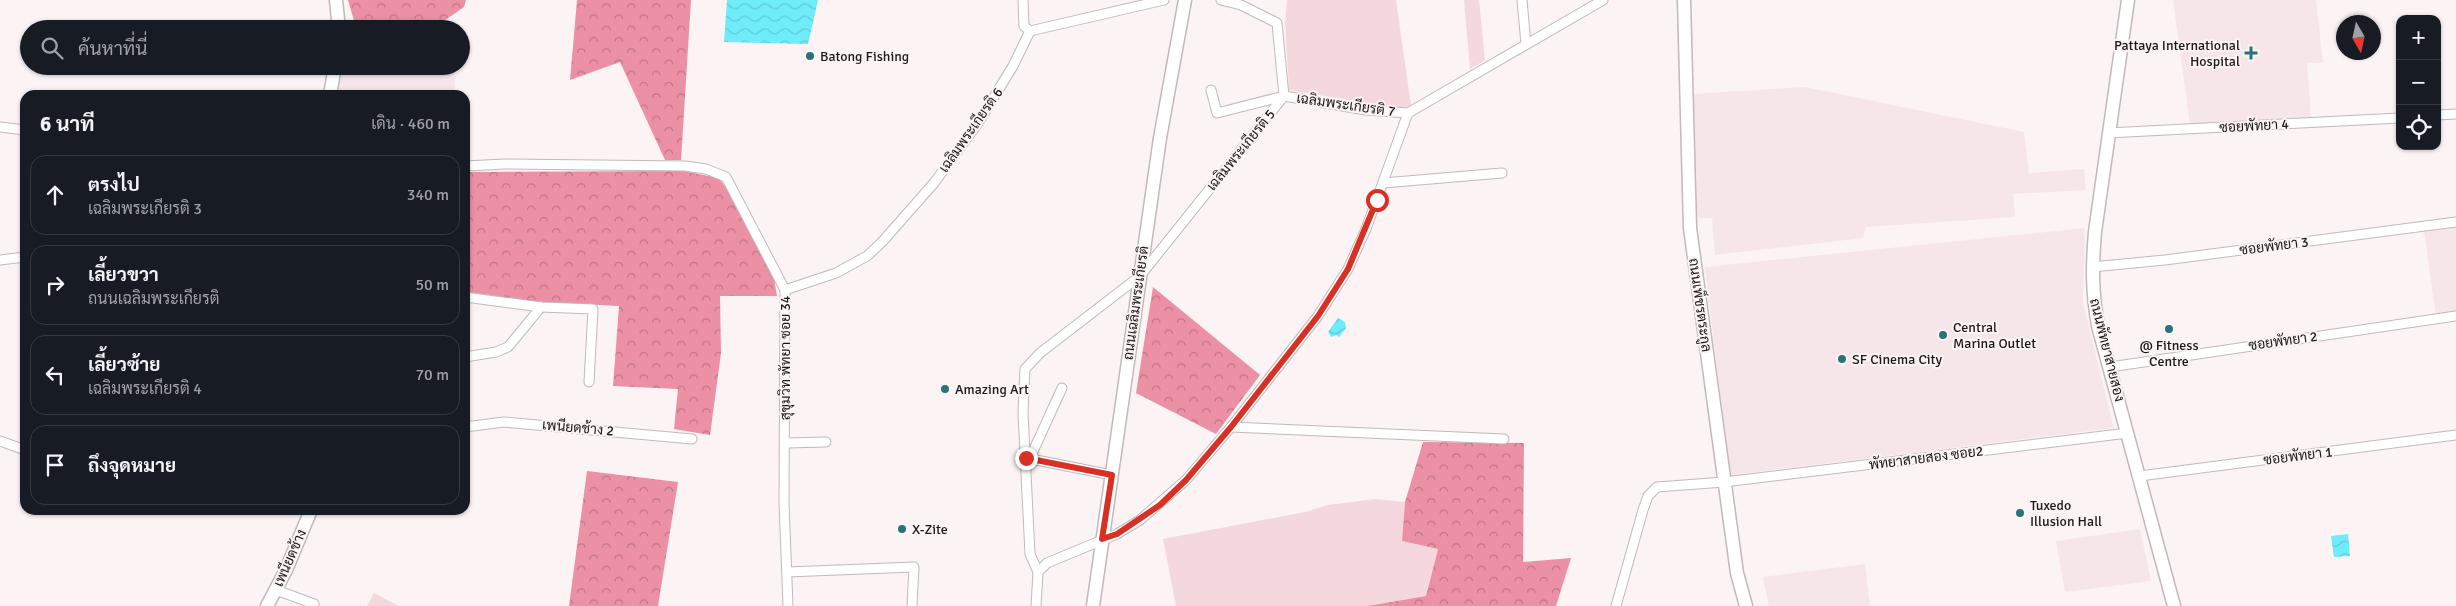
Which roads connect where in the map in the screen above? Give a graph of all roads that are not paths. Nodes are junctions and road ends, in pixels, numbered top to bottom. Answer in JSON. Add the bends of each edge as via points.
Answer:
{"nodes":[{"id":1,"x":336,"y":0,"type":"edge"},
{"id":2,"x":1023,"y":0,"type":"edge"},
{"id":3,"x":1164,"y":0,"type":"edge"},
{"id":4,"x":1185,"y":0,"type":"edge"},
{"id":5,"x":1221,"y":0,"type":"edge"},
{"id":6,"x":1522,"y":0,"type":"edge"},
{"id":7,"x":1603,"y":0,"type":"edge"},
{"id":8,"x":1684,"y":0,"type":"edge"},
{"id":9,"x":2128,"y":0,"type":"edge"},
{"id":10,"x":338,"y":20,"type":"edge"},
{"id":11,"x":1030,"y":32,"type":"junction"},
{"id":12,"x":1526,"y":44,"type":"junction"},
{"id":13,"x":333,"y":75,"type":"edge"},
{"id":14,"x":331,"y":90,"type":"edge"},
{"id":15,"x":1211,"y":90,"type":"dead end"},
{"id":16,"x":1284,"y":96,"type":"junction"},
{"id":17,"x":1408,"y":113,"type":"junction"},
{"id":18,"x":2456,"y":114,"type":"edge"},
{"id":19,"x":2441,"y":115,"type":"edge"},
{"id":20,"x":2396,"y":118,"type":"edge"},
{"id":21,"x":0,"y":127,"type":"edge"},
{"id":22,"x":20,"y":129,"type":"edge"},
{"id":23,"x":2108,"y":134,"type":"junction"},
{"id":24,"x":470,"y":166,"type":"edge"},
{"id":25,"x":1502,"y":173,"type":"dead end"},
{"id":26,"x":1383,"y":183,"type":"junction"},
{"id":27,"x":2456,"y":222,"type":"edge"},
{"id":28,"x":20,"y":258,"type":"edge"},
{"id":29,"x":0,"y":260,"type":"edge"},
{"id":30,"x":2092,"y":267,"type":"junction"},
{"id":31,"x":1140,"y":276,"type":"junction"},
{"id":32,"x":784,"y":290,"type":"junction"},
{"id":33,"x":470,"y":298,"type":"edge"},
{"id":34,"x":541,"y":307,"type":"junction"},
{"id":35,"x":2456,"y":316,"type":"edge"},
{"id":36,"x":470,"y":356,"type":"edge"},
{"id":37,"x":2110,"y":367,"type":"junction"},
{"id":38,"x":589,"y":382,"type":"dead end"},
{"id":39,"x":1062,"y":388,"type":"dead end"},
{"id":40,"x":470,"y":426,"type":"edge"},
{"id":41,"x":1231,"y":427,"type":"junction"},
{"id":42,"x":2128,"y":433,"type":"junction"},
{"id":43,"x":2456,"y":435,"type":"edge"},
{"id":44,"x":692,"y":439,"type":"dead end"},
{"id":45,"x":1504,"y":439,"type":"dead end"},
{"id":46,"x":0,"y":441,"type":"edge"},
{"id":47,"x":826,"y":442,"type":"dead end"},
{"id":48,"x":786,"y":444,"type":"junction"},
{"id":49,"x":20,"y":448,"type":"edge"},
{"id":50,"x":1028,"y":458,"type":"junction"},
{"id":51,"x":1112,"y":475,"type":"junction"},
{"id":52,"x":2140,"y":476,"type":"junction"},
{"id":53,"x":1724,"y":482,"type":"junction"},
{"id":54,"x":309,"y":515,"type":"edge"},
{"id":55,"x":1102,"y":539,"type":"junction"},
{"id":56,"x":787,"y":572,"type":"junction"},
{"id":57,"x":1038,"y":572,"type":"junction"},
{"id":58,"x":276,"y":590,"type":"junction"},
{"id":59,"x":314,"y":604,"type":"dead end"},
{"id":60,"x":267,"y":606,"type":"edge"},
{"id":61,"x":788,"y":606,"type":"edge"},
{"id":62,"x":912,"y":606,"type":"edge"},
{"id":63,"x":1036,"y":606,"type":"edge"},
{"id":64,"x":1092,"y":606,"type":"edge"},
{"id":65,"x":1616,"y":606,"type":"edge"},
{"id":66,"x":1746,"y":606,"type":"edge"},
{"id":67,"x":2174,"y":606,"type":"edge"}],
"edges":[{"from":1,"to":10,"type":"main road"},
{"from":2,"to":11,"type":"street","via":[[1024,26]]},
{"from":3,"to":11,"type":"street"},
{"from":4,"to":31,"type":"main road","name":"ถนนเฉลิมพระเกียรติ"},
{"from":5,"to":16,"type":"street","name":"เฉลิมพระเกียรติ 7","via":[[1241,5],[1277,23]]},
{"from":6,"to":12,"type":"street"},
{"from":7,"to":12,"type":"street","name":"เฉลิมพระเกียรติ 7"},
{"from":8,"to":53,"type":"main road","name":"ถนนเพ็ชรตระกูล","via":[[1690,228]]},
{"from":9,"to":23,"type":"main road","name":"ถนนพัทยาสายสอง"},
{"from":11,"to":32,"type":"street","name":"เฉลิมพระเกียรติ 6","via":[[978,123],[934,183],[882,242],[867,256],[836,273]]},
{"from":12,"to":17,"type":"street","name":"เฉลิมพระเกียรติ 7"},
{"from":13,"to":14,"type":"main road"},
{"from":15,"to":16,"type":"street","name":"เฉลิมพระเกียรติ 5","via":[[1218,113]]},
{"from":16,"to":17,"type":"street","name":"เฉลิมพระเกียรติ 7","via":[[1366,110]]},
{"from":16,"to":31,"type":"street","name":"เฉลิมพระเกียรติ 5"},
{"from":17,"to":26,"type":"street"},
{"from":18,"to":19,"type":"street"},
{"from":20,"to":23,"type":"street","name":"ซอยพัทยา 4"},
{"from":21,"to":22,"type":"street"},
{"from":23,"to":30,"type":"main road","name":"ถนนพัทยาสายสอง"},
{"from":24,"to":32,"type":"street","name":"สุขุมวิท พัทยา ซอย 34","via":[[685,166],[717,172],[726,177],[738,195]]},
{"from":25,"to":26,"type":"street"},
{"from":26,"to":41,"type":"street","via":[[1348,269],[1318,316]]},
{"from":27,"to":30,"type":"street","name":"ซอยพัทยา 3"},
{"from":28,"to":29,"type":"street"},
{"from":30,"to":37,"type":"main road","name":"ถนนพัทยาสายสอง","via":[[2092,295]]},
{"from":31,"to":50,"type":"street","name":"เฉลิมพระเกียรติ 5","via":[[1040,353],[1025,369],[1023,413]]},
{"from":31,"to":51,"type":"main road","name":"ถนนเฉลิมพระเกียรติ"},
{"from":32,"to":48,"type":"street","name":"สุขุมวิท พัทยา ซอย 34"},
{"from":33,"to":34,"type":"street"},
{"from":34,"to":36,"type":"street","via":[[508,347]]},
{"from":34,"to":38,"type":"street","via":[[593,309]]},
{"from":35,"to":37,"type":"street","name":"ซอยพัทยา 2"},
{"from":37,"to":42,"type":"main road","name":"ถนนพัทยาสายสอง"},
{"from":39,"to":50,"type":"street"},
{"from":40,"to":44,"type":"street","name":"เพนียดช้าง 2","via":[[504,422]]},
{"from":41,"to":45,"type":"street"},
{"from":41,"to":55,"type":"street","via":[[1160,505],[1117,534]]},
{"from":42,"to":52,"type":"main road","name":"ถนนพัทยาสายสอง"},
{"from":42,"to":53,"type":"street","name":"พัทยาสายสอง ซอย2"},
{"from":43,"to":52,"type":"street","name":"ซอยพัทยา 1"},
{"from":46,"to":49,"type":"street"},
{"from":47,"to":48,"type":"street"},
{"from":48,"to":56,"type":"street","name":"สุขุมวิท พัทยา ซอย 34"},
{"from":50,"to":51,"type":"street"},
{"from":50,"to":57,"type":"street","via":[[1030,554]]},
{"from":51,"to":55,"type":"main road","name":"ถนนเฉลิมพระเกียรติ"},
{"from":52,"to":67,"type":"main road","name":"ถนนพัทยาสายสอง"},
{"from":53,"to":65,"type":"street","name":"พัทยาสายสอง ซอย2","via":[[1657,486],[1648,496]]},
{"from":53,"to":66,"type":"main road","name":"ถนนเพ็ชรตระกูล","via":[[1737,573]]},
{"from":54,"to":58,"type":"main road","name":"เพนียดช้าง"},
{"from":55,"to":57,"type":"street","via":[[1047,563]]},
{"from":55,"to":64,"type":"main road","name":"ถนนเฉลิมพระเกียรติ"},
{"from":56,"to":61,"type":"street","name":"สุขุมวิท พัทยา ซอย 34"},
{"from":56,"to":62,"type":"street","via":[[914,567]]},
{"from":57,"to":63,"type":"street"},
{"from":58,"to":59,"type":"street"},
{"from":58,"to":60,"type":"main road","name":"เพนียดช้าง"}]}
